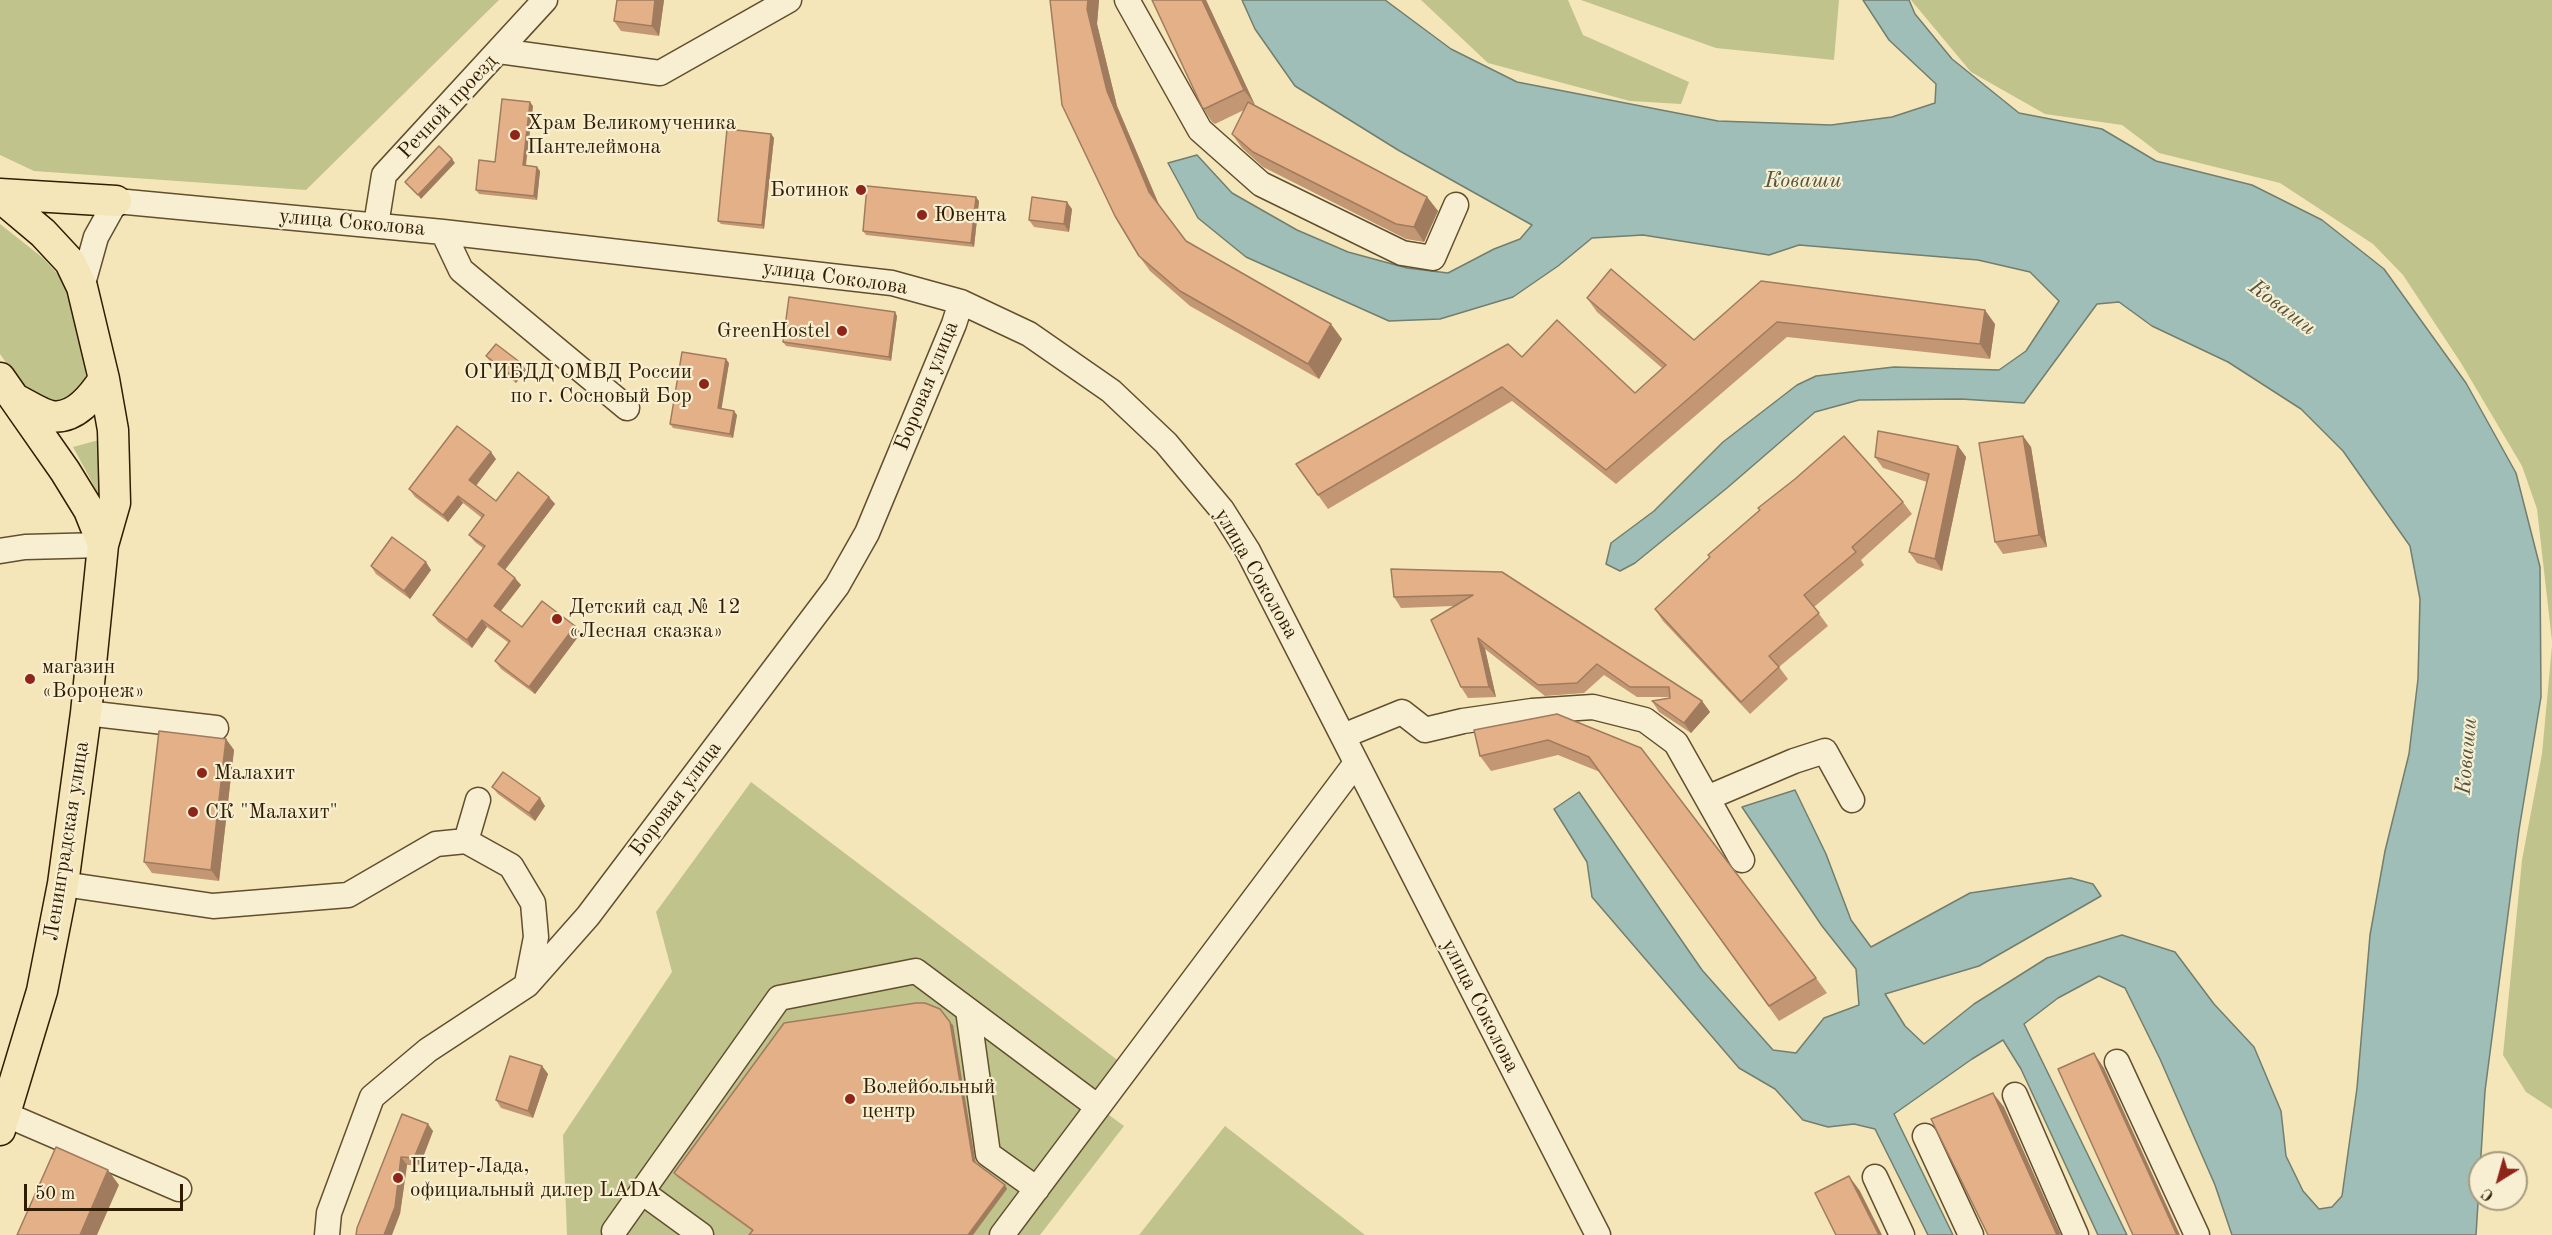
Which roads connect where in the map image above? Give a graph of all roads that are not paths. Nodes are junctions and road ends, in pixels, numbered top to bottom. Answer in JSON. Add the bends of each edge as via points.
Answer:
{"nodes":[{"id":1,"x":545,"y":0,"type":"edge"},
{"id":2,"x":789,"y":0,"type":"edge"},
{"id":3,"x":1128,"y":0,"type":"edge"},
{"id":4,"x":499,"y":51,"type":"junction"},
{"id":5,"x":0,"y":195,"type":"edge"},
{"id":6,"x":116,"y":201,"type":"junction"},
{"id":7,"x":1456,"y":205,"type":"dead end"},
{"id":8,"x":376,"y":225,"type":"junction"},
{"id":9,"x":443,"y":232,"type":"junction"},
{"id":10,"x":82,"y":287,"type":"junction"},
{"id":11,"x":961,"y":302,"type":"junction"},
{"id":12,"x":104,"y":379,"type":"junction"},
{"id":13,"x":8,"y":388,"type":"edge"},
{"id":14,"x":627,"y":408,"type":"dead end"},
{"id":15,"x":103,"y":545,"type":"junction"},
{"id":16,"x":0,"y":551,"type":"edge"},
{"id":17,"x":86,"y":713,"type":"junction"},
{"id":18,"x":216,"y":728,"type":"dead end"},
{"id":19,"x":1343,"y":736,"type":"junction"},
{"id":20,"x":1356,"y":763,"type":"junction"},
{"id":21,"x":1707,"y":798,"type":"junction"},
{"id":22,"x":478,"y":800,"type":"dead end"},
{"id":23,"x":1852,"y":800,"type":"dead end"},
{"id":24,"x":465,"y":841,"type":"junction"},
{"id":25,"x":1742,"y":860,"type":"dead end"},
{"id":26,"x":63,"y":884,"type":"junction"},
{"id":27,"x":527,"y":985,"type":"junction"},
{"id":28,"x":968,"y":1010,"type":"junction"},
{"id":29,"x":2117,"y":1062,"type":"dead end"},
{"id":30,"x":2015,"y":1095,"type":"dead end"},
{"id":31,"x":1098,"y":1107,"type":"junction"},
{"id":32,"x":3,"y":1122,"type":"edge"},
{"id":33,"x":1925,"y":1136,"type":"dead end"},
{"id":34,"x":1875,"y":1177,"type":"dead end"},
{"id":35,"x":179,"y":1189,"type":"dead end"},
{"id":36,"x":1036,"y":1189,"type":"junction"},
{"id":37,"x":642,"y":1192,"type":"junction"},
{"id":38,"x":614,"y":1231,"type":"dead end"},
{"id":39,"x":327,"y":1235,"type":"edge"},
{"id":40,"x":701,"y":1235,"type":"edge"},
{"id":41,"x":1002,"y":1235,"type":"edge"},
{"id":42,"x":1598,"y":1235,"type":"edge"},
{"id":43,"x":1902,"y":1235,"type":"edge"},
{"id":44,"x":1971,"y":1235,"type":"edge"},
{"id":45,"x":2076,"y":1235,"type":"edge"},
{"id":46,"x":2197,"y":1235,"type":"edge"}],
"edges":[{"from":1,"to":4,"type":"street","name":"Речной проезд"},
{"from":2,"to":4,"type":"street","via":[[660,73]]},
{"from":3,"to":7,"type":"street","via":[[1200,130],[1262,184],[1402,253],[1432,258]]},
{"from":4,"to":8,"type":"street","name":"Речной проезд","via":[[384,175]]},
{"from":5,"to":6,"type":"main road"},
{"from":5,"to":10,"type":"main road","name":"Ленинградская улица","via":[[70,262]]},
{"from":6,"to":8,"type":"street","name":"улица Соколова"},
{"from":6,"to":10,"type":"street","via":[[96,237]]},
{"from":8,"to":9,"type":"street","name":"улица Соколова"},
{"from":9,"to":11,"type":"street","name":"улица Соколова","via":[[892,282]]},
{"from":9,"to":14,"type":"street","via":[[461,270]]},
{"from":10,"to":12,"type":"main road","name":"Ленинградская улица"},
{"from":11,"to":19,"type":"street","name":"улица Соколова","via":[[1029,334],[1111,391],[1166,443],[1222,510],[1248,552]]},
{"from":11,"to":27,"type":"street","name":"Боровая улица","via":[[867,533],[837,585],[588,915]]},
{"from":12,"to":13,"type":"main road","via":[[90,400],[72,412],[52,416]]},
{"from":12,"to":15,"type":"main road","name":"Ленинградская улица","via":[[113,429],[115,503]]},
{"from":13,"to":15,"type":"main road","name":"Ленинградская улица","via":[[89,510]]},
{"from":15,"to":16,"type":"street"},
{"from":15,"to":17,"type":"main road","name":"Ленинградская улица"},
{"from":17,"to":18,"type":"street"},
{"from":17,"to":26,"type":"main road","name":"Ленинградская улица"},
{"from":19,"to":20,"type":"street","name":"улица Соколова"},
{"from":19,"to":21,"type":"street","via":[[1402,712],[1425,730],[1532,711],[1593,707],[1645,720],[1676,743]]},
{"from":20,"to":31,"type":"street"},
{"from":20,"to":42,"type":"street","name":"улица Соколова"},
{"from":21,"to":23,"type":"street","via":[[1825,751]]},
{"from":21,"to":25,"type":"street"},
{"from":22,"to":24,"type":"street"},
{"from":24,"to":26,"type":"street","via":[[436,844],[348,895],[213,906]]},
{"from":24,"to":27,"type":"street","via":[[511,866],[533,903],[536,937]]},
{"from":26,"to":32,"type":"main road","name":"Ленинградская улица","via":[[42,991]]},
{"from":27,"to":39,"type":"street","name":"Боровая улица","via":[[428,1050],[372,1098],[329,1213]]},
{"from":28,"to":31,"type":"street"},
{"from":28,"to":36,"type":"street","via":[[988,1154]]},
{"from":28,"to":37,"type":"street","via":[[916,970],[779,998]]},
{"from":29,"to":46,"type":"street"},
{"from":30,"to":45,"type":"street"},
{"from":31,"to":36,"type":"street"},
{"from":32,"to":35,"type":"street"},
{"from":33,"to":44,"type":"street"},
{"from":34,"to":43,"type":"street"},
{"from":36,"to":41,"type":"street"},
{"from":37,"to":38,"type":"street"},
{"from":37,"to":40,"type":"street"}]}
